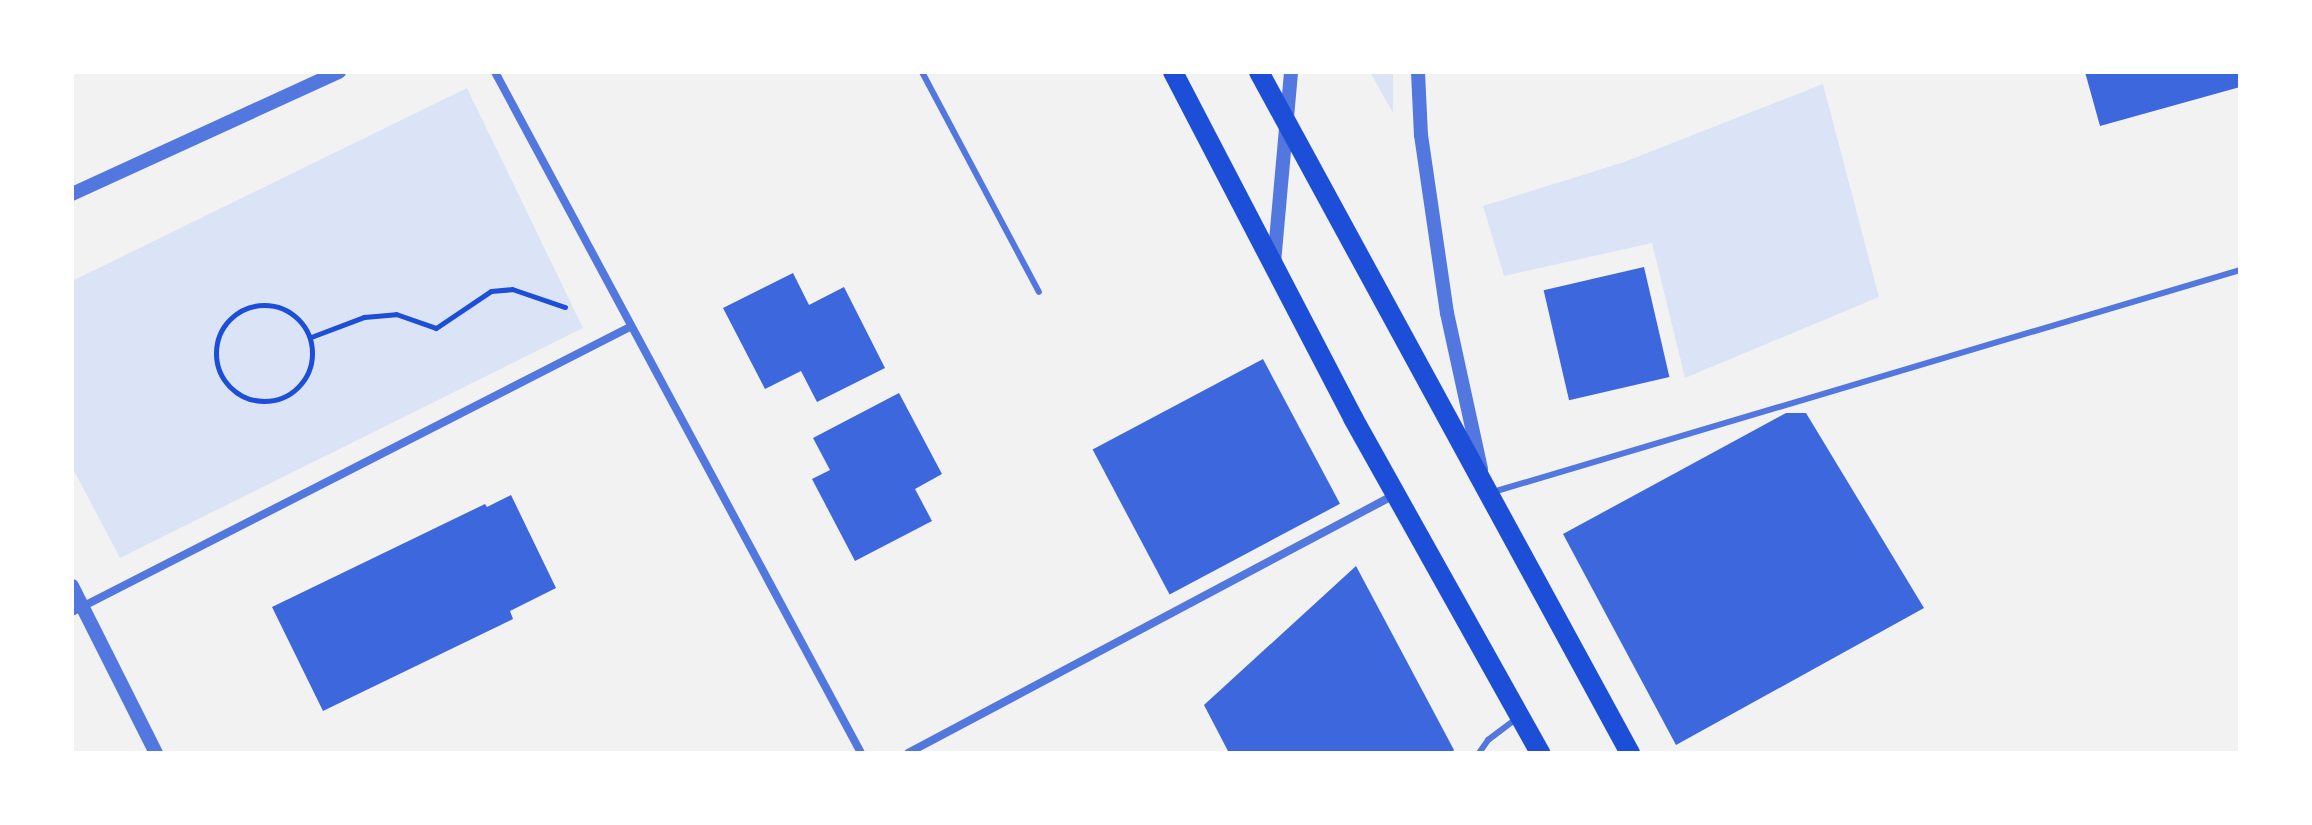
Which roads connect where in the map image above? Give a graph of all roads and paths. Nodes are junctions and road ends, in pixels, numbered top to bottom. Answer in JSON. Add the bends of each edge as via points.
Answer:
{"nodes":[{"id":1,"x":339,"y":72,"type":"edge"},
{"id":2,"x":495,"y":72,"type":"edge"},
{"id":3,"x":922,"y":72,"type":"edge"},
{"id":4,"x":1173,"y":72,"type":"edge"},
{"id":5,"x":1259,"y":72,"type":"edge"},
{"id":6,"x":1291,"y":72,"type":"edge"},
{"id":7,"x":1418,"y":72,"type":"edge"},
{"id":8,"x":1286,"y":121,"type":"junction"},
{"id":9,"x":72,"y":194,"type":"edge"},
{"id":10,"x":1274,"y":266,"type":"junction"},
{"id":11,"x":2240,"y":270,"type":"edge"},
{"id":12,"x":1039,"y":292,"type":"dead end"},
{"id":13,"x":565,"y":307,"type":"dead end"},
{"id":14,"x":630,"y":327,"type":"junction"},
{"id":15,"x":311,"y":337,"type":"junction"},
{"id":16,"x":1486,"y":487,"type":"junction"},
{"id":17,"x":1394,"y":494,"type":"junction"},
{"id":18,"x":72,"y":586,"type":"edge"},
{"id":19,"x":78,"y":609,"type":"edge"},
{"id":20,"x":1518,"y":717,"type":"junction"},
{"id":21,"x":156,"y":753,"type":"edge"},
{"id":22,"x":861,"y":753,"type":"edge"},
{"id":23,"x":908,"y":753,"type":"edge"},
{"id":24,"x":1479,"y":753,"type":"edge"},
{"id":25,"x":1540,"y":753,"type":"edge"},
{"id":26,"x":1630,"y":753,"type":"edge"}],
"edges":[{"from":1,"to":9,"type":"street"},
{"from":2,"to":14,"type":"street"},
{"from":3,"to":12,"type":"lane"},
{"from":4,"to":10,"type":"main road"},
{"from":5,"to":8,"type":"main road"},
{"from":6,"to":8,"type":"street"},
{"from":7,"to":16,"type":"street","via":[[1421,135],[1447,313]]},
{"from":8,"to":10,"type":"street"},
{"from":8,"to":16,"type":"main road"},
{"from":10,"to":17,"type":"main road"},
{"from":11,"to":16,"type":"lane"},
{"from":13,"to":15,"type":"path","via":[[512,289],[491,291],[436,328],[396,314],[364,317]]},
{"from":14,"to":19,"type":"street"},
{"from":14,"to":22,"type":"street"},
{"from":15,"to":15,"type":"path","via":[[291,312],[260,304],[244,308],[221,329],[216,344],[221,376],[230,388],[259,401],[290,394],[310,369]]},
{"from":16,"to":26,"type":"main road"},
{"from":17,"to":20,"type":"main road"},
{"from":17,"to":23,"type":"street"},
{"from":18,"to":19,"type":"street"},
{"from":19,"to":21,"type":"street"},
{"from":20,"to":24,"type":"lane"},
{"from":20,"to":25,"type":"main road"}]}
